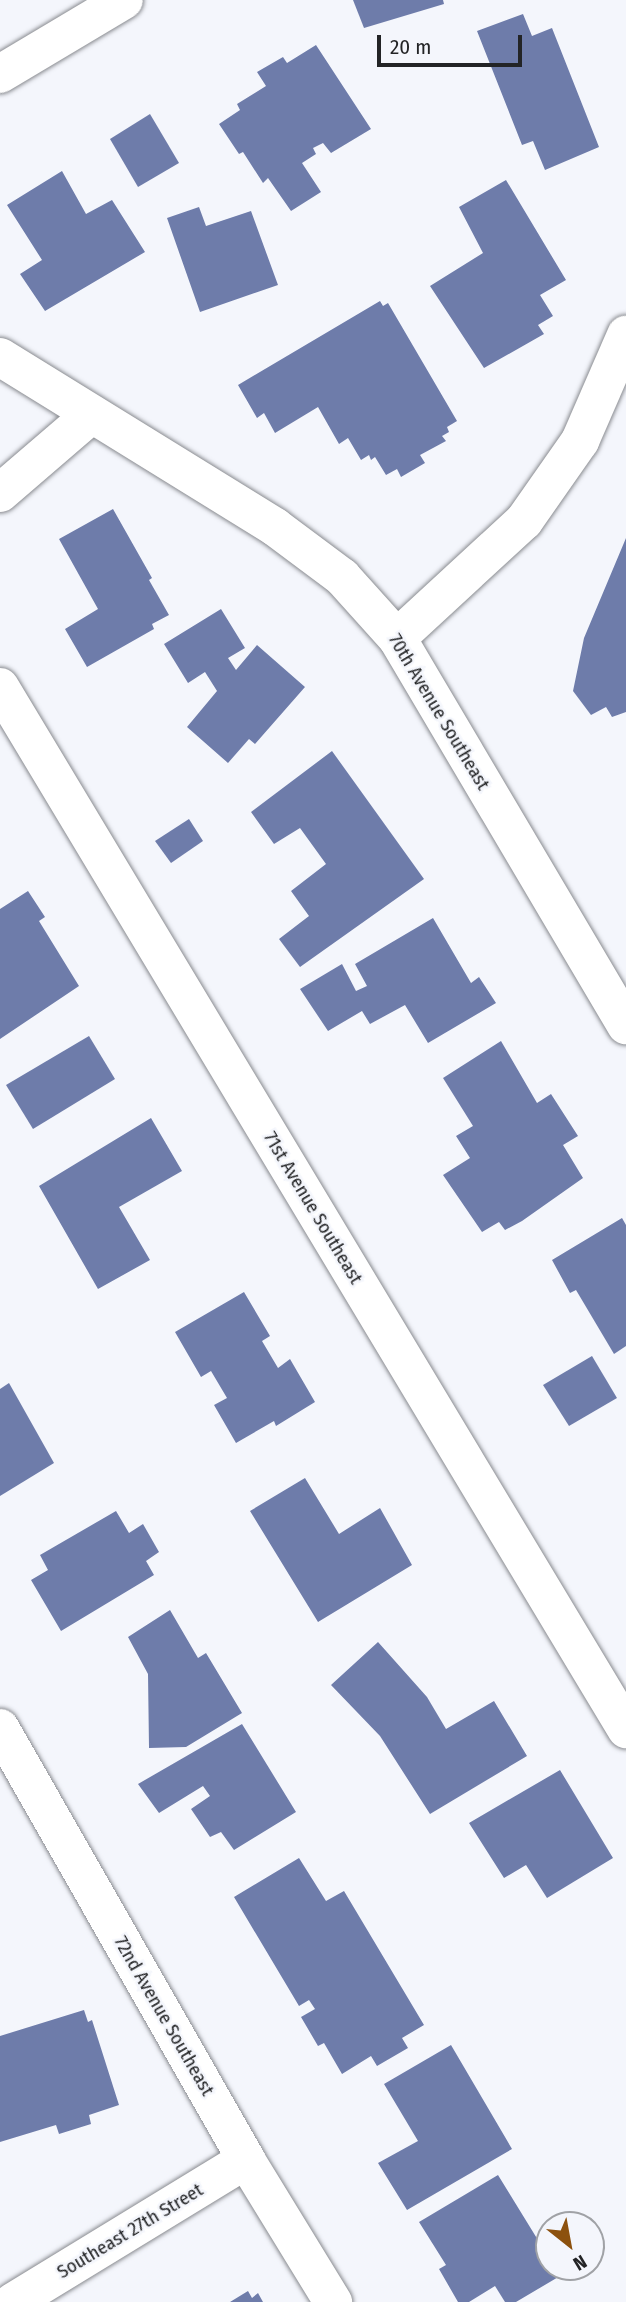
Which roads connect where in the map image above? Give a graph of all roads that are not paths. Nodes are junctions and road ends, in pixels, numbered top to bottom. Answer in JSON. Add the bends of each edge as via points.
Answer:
{"nodes":[{"id":1,"x":124,"y":0,"type":"edge"},
{"id":2,"x":0,"y":74,"type":"edge"},
{"id":3,"x":626,"y":335,"type":"edge"},
{"id":4,"x":0,"y":357,"type":"edge"},
{"id":5,"x":92,"y":414,"type":"junction"},
{"id":6,"x":0,"y":493,"type":"edge"},
{"id":7,"x":397,"y":638,"type":"junction"},
{"id":8,"x":0,"y":687,"type":"edge"},
{"id":9,"x":626,"y":1025,"type":"edge"},
{"id":10,"x":0,"y":1728,"type":"edge"},
{"id":11,"x":626,"y":1729,"type":"edge"},
{"id":12,"x":246,"y":2160,"type":"junction"},
{"id":13,"x":13,"y":2302,"type":"edge"},
{"id":14,"x":332,"y":2302,"type":"edge"}],
"edges":[{"from":1,"to":2,"type":"street"},
{"from":3,"to":7,"type":"street","via":[[580,441],[524,521]]},
{"from":4,"to":5,"type":"street","name":"70th Avenue Southeast"},
{"from":5,"to":6,"type":"street"},
{"from":5,"to":7,"type":"street","name":"70th Avenue Southeast","via":[[294,541],[342,577]]},
{"from":7,"to":9,"type":"street","name":"70th Avenue Southeast"},
{"from":8,"to":11,"type":"street","name":"71st Avenue Southeast"},
{"from":10,"to":12,"type":"street","name":"72nd Avenue Southeast"},
{"from":12,"to":13,"type":"street","name":"Southeast 27th Street"},
{"from":12,"to":14,"type":"street","name":"72nd Avenue Southeast"}]}
